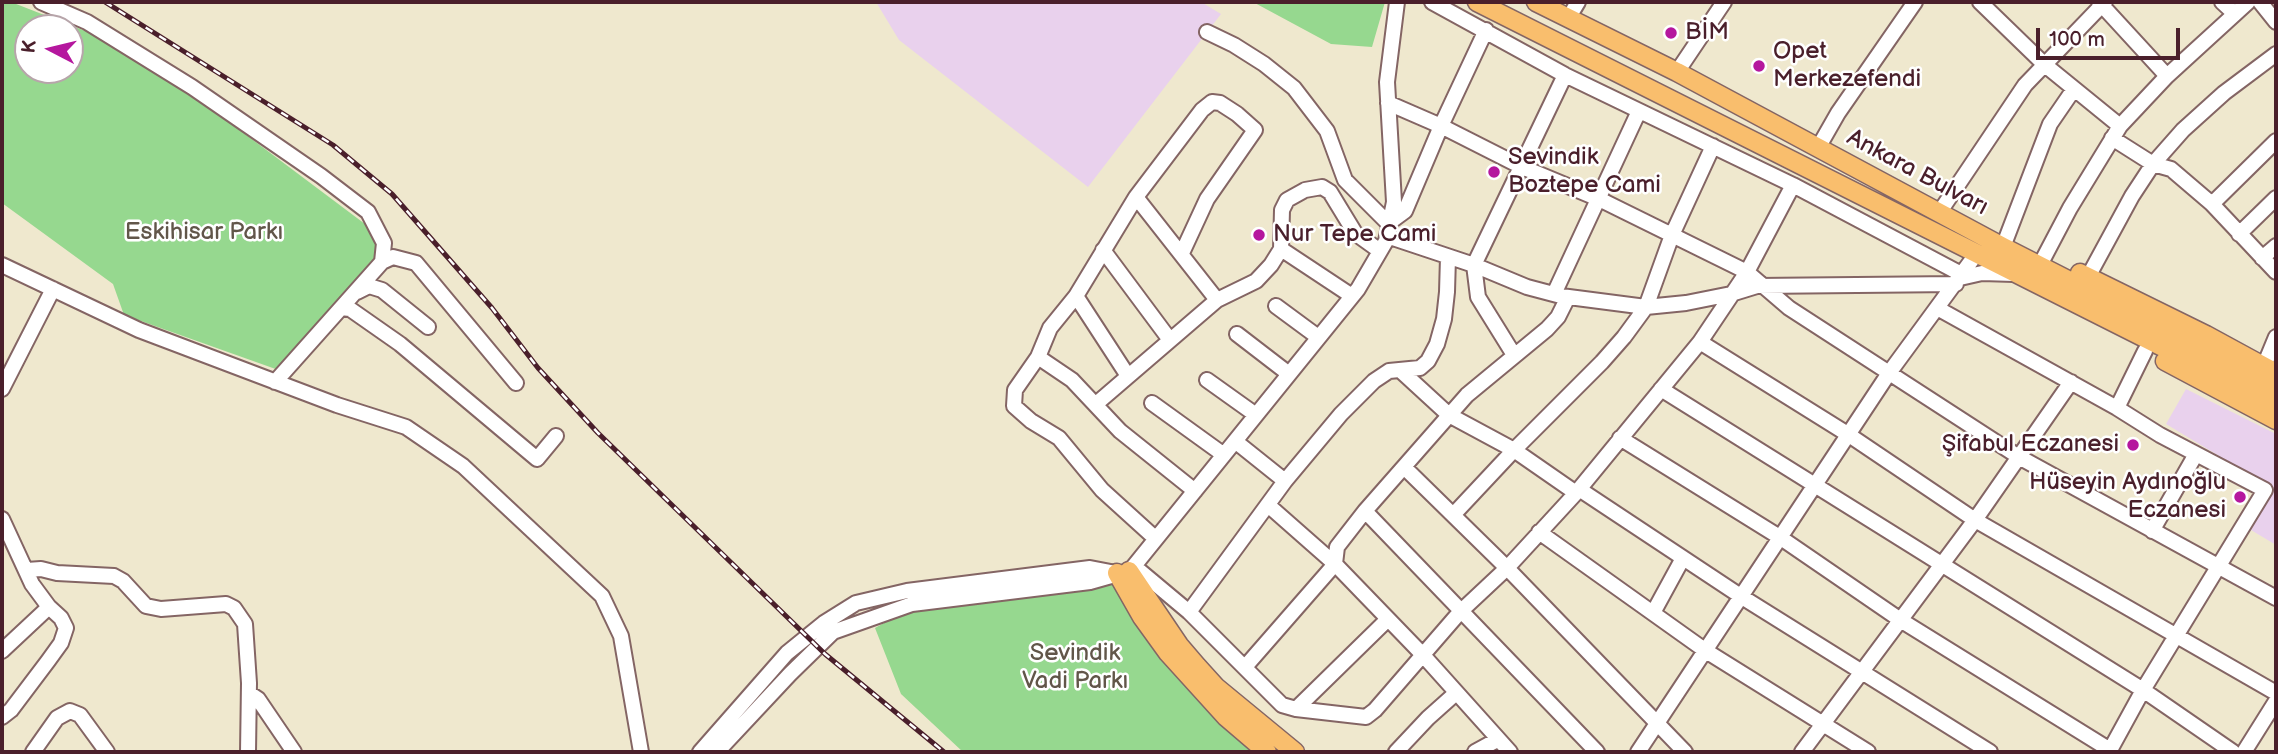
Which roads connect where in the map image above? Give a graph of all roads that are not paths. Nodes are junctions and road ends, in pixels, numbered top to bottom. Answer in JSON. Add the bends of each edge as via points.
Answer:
{"nodes":[{"id":1,"x":41,"y":2,"type":"edge"},
{"id":2,"x":1397,"y":2,"type":"edge"},
{"id":3,"x":1432,"y":2,"type":"edge"},
{"id":4,"x":1477,"y":2,"type":"edge"},
{"id":5,"x":1536,"y":2,"type":"edge"},
{"id":6,"x":1724,"y":2,"type":"edge"},
{"id":7,"x":1915,"y":2,"type":"edge"},
{"id":8,"x":2222,"y":2,"type":"edge"},
{"id":9,"x":2248,"y":2,"type":"edge"},
{"id":10,"x":2260,"y":2,"type":"edge"},
{"id":11,"x":1984,"y":3,"type":"edge"},
{"id":12,"x":2102,"y":3,"type":"edge"},
{"id":13,"x":1574,"y":9,"type":"edge"},
{"id":14,"x":2235,"y":14,"type":"junction"},
{"id":15,"x":2276,"y":22,"type":"edge"},
{"id":16,"x":1486,"y":30,"type":"junction"},
{"id":17,"x":1207,"y":32,"type":"dead end"},
{"id":18,"x":2276,"y":54,"type":"edge"},
{"id":19,"x":2045,"y":65,"type":"junction"},
{"id":20,"x":1677,"y":72,"type":"junction"},
{"id":21,"x":1565,"y":75,"type":"junction"},
{"id":22,"x":2167,"y":76,"type":"junction"},
{"id":23,"x":2074,"y":89,"type":"junction"},
{"id":24,"x":1388,"y":103,"type":"junction"},
{"id":25,"x":1639,"y":111,"type":"junction"},
{"id":26,"x":1441,"y":126,"type":"junction"},
{"id":27,"x":2116,"y":132,"type":"junction"},
{"id":28,"x":2276,"y":141,"type":"edge"},
{"id":29,"x":1713,"y":146,"type":"junction"},
{"id":30,"x":1818,"y":148,"type":"junction"},
{"id":31,"x":2153,"y":164,"type":"junction"},
{"id":32,"x":1522,"y":167,"type":"junction"},
{"id":33,"x":1793,"y":186,"type":"junction"},
{"id":34,"x":1136,"y":197,"type":"junction"},
{"id":35,"x":2276,"y":198,"type":"edge"},
{"id":36,"x":1599,"y":199,"type":"junction"},
{"id":37,"x":2212,"y":204,"type":"junction"},
{"id":38,"x":1939,"y":213,"type":"junction"},
{"id":39,"x":1389,"y":228,"type":"junction"},
{"id":40,"x":2239,"y":234,"type":"junction"},
{"id":41,"x":1672,"y":235,"type":"junction"},
{"id":42,"x":2276,"y":246,"type":"edge"},
{"id":43,"x":2003,"y":247,"type":"junction"},
{"id":44,"x":1280,"y":249,"type":"junction"},
{"id":45,"x":1103,"y":250,"type":"junction"},
{"id":46,"x":1380,"y":251,"type":"junction"},
{"id":47,"x":1182,"y":253,"type":"junction"},
{"id":48,"x":1977,"y":253,"type":"junction"},
{"id":49,"x":1448,"y":257,"type":"junction"},
{"id":50,"x":2262,"y":258,"type":"junction"},
{"id":51,"x":382,"y":261,"type":"junction"},
{"id":52,"x":2,"y":265,"type":"edge"},
{"id":53,"x":1474,"y":265,"type":"junction"},
{"id":54,"x":2040,"y":265,"type":"junction"},
{"id":55,"x":1747,"y":272,"type":"junction"},
{"id":56,"x":2276,"y":272,"type":"edge"},
{"id":57,"x":2018,"y":274,"type":"junction"},
{"id":58,"x":2088,"y":277,"type":"junction"},
{"id":59,"x":1959,"y":279,"type":"junction"},
{"id":60,"x":1762,"y":286,"type":"junction"},
{"id":61,"x":53,"y":289,"type":"junction"},
{"id":62,"x":1731,"y":294,"type":"junction"},
{"id":63,"x":353,"y":295,"type":"junction"},
{"id":64,"x":1076,"y":296,"type":"junction"},
{"id":65,"x":1352,"y":296,"type":"junction"},
{"id":66,"x":1561,"y":296,"type":"junction"},
{"id":67,"x":1217,"y":300,"type":"junction"},
{"id":68,"x":1276,"y":306,"type":"dead end"},
{"id":69,"x":1646,"y":307,"type":"junction"},
{"id":70,"x":341,"y":308,"type":"junction"},
{"id":71,"x":1937,"y":308,"type":"junction"},
{"id":72,"x":428,"y":327,"type":"dead end"},
{"id":73,"x":1237,"y":334,"type":"dead end"},
{"id":74,"x":1318,"y":337,"type":"junction"},
{"id":75,"x":2276,"y":337,"type":"edge"},
{"id":76,"x":1170,"y":340,"type":"junction"},
{"id":77,"x":1700,"y":342,"type":"junction"},
{"id":78,"x":2145,"y":351,"type":"junction"},
{"id":79,"x":1514,"y":355,"type":"junction"},
{"id":80,"x":1038,"y":356,"type":"junction"},
{"id":81,"x":2270,"y":369,"type":"edge"},
{"id":82,"x":1400,"y":370,"type":"junction"},
{"id":83,"x":1889,"y":373,"type":"junction"},
{"id":84,"x":1289,"y":374,"type":"junction"},
{"id":85,"x":1128,"y":376,"type":"junction"},
{"id":86,"x":1207,"y":380,"type":"dead end"},
{"id":87,"x":275,"y":382,"type":"junction"},
{"id":88,"x":2071,"y":382,"type":"junction"},
{"id":89,"x":516,"y":383,"type":"dead end"},
{"id":90,"x":2276,"y":386,"type":"edge"},
{"id":91,"x":2,"y":389,"type":"edge"},
{"id":92,"x":1661,"y":389,"type":"junction"},
{"id":93,"x":1152,"y":403,"type":"dead end"},
{"id":94,"x":1096,"y":404,"type":"junction"},
{"id":95,"x":2276,"y":404,"type":"edge"},
{"id":96,"x":2117,"y":408,"type":"junction"},
{"id":97,"x":1256,"y":415,"type":"junction"},
{"id":98,"x":1449,"y":415,"type":"junction"},
{"id":99,"x":2276,"y":420,"type":"edge"},
{"id":100,"x":1849,"y":435,"type":"junction"},
{"id":101,"x":556,"y":436,"type":"dead end"},
{"id":102,"x":1620,"y":438,"type":"junction"},
{"id":103,"x":1235,"y":442,"type":"junction"},
{"id":104,"x":1514,"y":450,"type":"junction"},
{"id":105,"x":2196,"y":454,"type":"junction"},
{"id":106,"x":1224,"y":455,"type":"junction"},
{"id":107,"x":2020,"y":457,"type":"junction"},
{"id":108,"x":1405,"y":468,"type":"junction"},
{"id":109,"x":1285,"y":481,"type":"junction"},
{"id":110,"x":1816,"y":484,"type":"junction"},
{"id":111,"x":1195,"y":491,"type":"junction"},
{"id":112,"x":1577,"y":491,"type":"junction"},
{"id":113,"x":1268,"y":505,"type":"junction"},
{"id":114,"x":1365,"y":511,"type":"junction"},
{"id":115,"x":1454,"y":514,"type":"junction"},
{"id":116,"x":2,"y":519,"type":"edge"},
{"id":117,"x":1975,"y":520,"type":"junction"},
{"id":118,"x":2152,"y":531,"type":"junction"},
{"id":119,"x":1539,"y":532,"type":"junction"},
{"id":120,"x":1781,"y":538,"type":"junction"},
{"id":121,"x":1156,"y":539,"type":"junction"},
{"id":122,"x":14,"y":549,"type":"junction"},
{"id":123,"x":2,"y":558,"type":"edge"},
{"id":124,"x":1683,"y":558,"type":"junction"},
{"id":125,"x":1335,"y":564,"type":"junction"},
{"id":126,"x":1941,"y":564,"type":"junction"},
{"id":127,"x":1507,"y":568,"type":"junction"},
{"id":128,"x":2219,"y":568,"type":"junction"},
{"id":129,"x":27,"y":570,"type":"junction"},
{"id":130,"x":1127,"y":570,"type":"junction"},
{"id":131,"x":1742,"y":597,"type":"junction"},
{"id":132,"x":2276,"y":598,"type":"edge"},
{"id":133,"x":49,"y":607,"type":"junction"},
{"id":134,"x":1189,"y":612,"type":"junction"},
{"id":135,"x":1460,"y":612,"type":"junction"},
{"id":136,"x":1653,"y":613,"type":"junction"},
{"id":137,"x":1388,"y":619,"type":"junction"},
{"id":138,"x":1902,"y":621,"type":"junction"},
{"id":139,"x":2175,"y":637,"type":"junction"},
{"id":140,"x":2,"y":651,"type":"edge"},
{"id":141,"x":1706,"y":651,"type":"junction"},
{"id":142,"x":1422,"y":654,"type":"junction"},
{"id":143,"x":1245,"y":667,"type":"junction"},
{"id":144,"x":1863,"y":673,"type":"junction"},
{"id":145,"x":2143,"y":691,"type":"junction"},
{"id":146,"x":249,"y":693,"type":"junction"},
{"id":147,"x":1456,"y":693,"type":"junction"},
{"id":148,"x":2276,"y":693,"type":"edge"},
{"id":149,"x":2276,"y":701,"type":"edge"},
{"id":150,"x":1296,"y":709,"type":"junction"},
{"id":151,"x":2,"y":717,"type":"edge"},
{"id":152,"x":1657,"y":725,"type":"junction"},
{"id":153,"x":1823,"y":725,"type":"junction"},
{"id":154,"x":1497,"y":740,"type":"junction"},
{"id":155,"x":2109,"y":751,"type":"edge"},
{"id":156,"x":33,"y":752,"type":"edge"},
{"id":157,"x":107,"y":752,"type":"edge"},
{"id":158,"x":248,"y":752,"type":"edge"},
{"id":159,"x":294,"y":752,"type":"edge"},
{"id":160,"x":640,"y":752,"type":"edge"},
{"id":161,"x":700,"y":752,"type":"edge"},
{"id":162,"x":717,"y":752,"type":"edge"},
{"id":163,"x":1267,"y":752,"type":"edge"},
{"id":164,"x":1295,"y":752,"type":"edge"},
{"id":165,"x":1396,"y":752,"type":"edge"},
{"id":166,"x":1475,"y":752,"type":"edge"},
{"id":167,"x":1510,"y":752,"type":"edge"},
{"id":168,"x":1597,"y":752,"type":"edge"},
{"id":169,"x":1638,"y":752,"type":"edge"},
{"id":170,"x":1685,"y":752,"type":"edge"},
{"id":171,"x":1802,"y":752,"type":"edge"},
{"id":172,"x":1868,"y":752,"type":"edge"},
{"id":173,"x":1990,"y":752,"type":"edge"},
{"id":174,"x":2233,"y":752,"type":"edge"},
{"id":175,"x":2244,"y":752,"type":"edge"}],
"edges":[{"from":1,"to":51,"type":"street","via":[[87,22],[191,87],[368,212],[384,243]]},
{"from":2,"to":24,"type":"street"},
{"from":3,"to":16,"type":"street"},
{"from":4,"to":48,"type":"main road","name":"Ankara Bulvarı"},
{"from":5,"to":13,"type":"main road","name":"Ankara Bulvarı"},
{"from":6,"to":20,"type":"street"},
{"from":7,"to":30,"type":"street"},
{"from":8,"to":14,"type":"street"},
{"from":9,"to":14,"type":"street"},
{"from":10,"to":15,"type":"street"},
{"from":11,"to":19,"type":"street"},
{"from":12,"to":19,"type":"street"},
{"from":12,"to":22,"type":"street"},
{"from":13,"to":20,"type":"main road","name":"Ankara Bulvarı"},
{"from":14,"to":22,"type":"street"},
{"from":16,"to":21,"type":"street"},
{"from":16,"to":26,"type":"street"},
{"from":17,"to":39,"type":"street","via":[[1264,64],[1294,88],[1327,131],[1345,180]]},
{"from":18,"to":31,"type":"street","via":[[2224,93]]},
{"from":19,"to":23,"type":"street"},
{"from":19,"to":38,"type":"street","via":[[2025,85]]},
{"from":20,"to":30,"type":"main road","name":"Ankara Bulvarı"},
{"from":21,"to":25,"type":"street"},
{"from":21,"to":32,"type":"street"},
{"from":22,"to":27,"type":"street"},
{"from":23,"to":27,"type":"street"},
{"from":23,"to":43,"type":"street","via":[[2050,124]]},
{"from":24,"to":26,"type":"street"},
{"from":24,"to":39,"type":"street","via":[[1394,202]]},
{"from":25,"to":29,"type":"street"},
{"from":25,"to":36,"type":"street"},
{"from":26,"to":32,"type":"street"},
{"from":26,"to":39,"type":"street","via":[[1405,211]]},
{"from":27,"to":31,"type":"street"},
{"from":27,"to":54,"type":"street"},
{"from":28,"to":37,"type":"street"},
{"from":29,"to":33,"type":"street"},
{"from":29,"to":41,"type":"street"},
{"from":30,"to":38,"type":"main road","name":"Ankara Bulvarı"},
{"from":31,"to":37,"type":"street","via":[[2171,169]]},
{"from":31,"to":58,"type":"street"},
{"from":32,"to":36,"type":"street"},
{"from":32,"to":53,"type":"street"},
{"from":33,"to":55,"type":"street"},
{"from":33,"to":59,"type":"street"},
{"from":34,"to":45,"type":"street"},
{"from":34,"to":47,"type":"street"},
{"from":34,"to":47,"type":"street","via":[[1180,136],[1212,102],[1237,114],[1255,130],[1207,199]]},
{"from":35,"to":40,"type":"street"},
{"from":36,"to":41,"type":"street"},
{"from":36,"to":66,"type":"street"},
{"from":37,"to":40,"type":"street"},
{"from":38,"to":43,"type":"main road","name":"Ankara Bulvarı"},
{"from":39,"to":46,"type":"street"},
{"from":39,"to":49,"type":"street","name":"Ankara Bulvarı"},
{"from":40,"to":50,"type":"street"},
{"from":41,"to":55,"type":"street"},
{"from":41,"to":69,"type":"street"},
{"from":42,"to":50,"type":"street"},
{"from":43,"to":54,"type":"main road","name":"Ankara Bulvarı"},
{"from":44,"to":46,"type":"street","via":[[1282,209],[1287,200],[1322,187],[1337,202],[1354,233]]},
{"from":44,"to":65,"type":"street"},
{"from":44,"to":67,"type":"street","via":[[1256,281]]},
{"from":45,"to":64,"type":"street"},
{"from":45,"to":76,"type":"street"},
{"from":46,"to":65,"type":"street"},
{"from":47,"to":67,"type":"street"},
{"from":48,"to":57,"type":"main road","name":"Ankara Bulvarı"},
{"from":48,"to":59,"type":"street"},
{"from":49,"to":53,"type":"street","name":"Ankara Bulvarı"},
{"from":49,"to":82,"type":"street","via":[[1444,319],[1437,344],[1420,368]]},
{"from":50,"to":56,"type":"street"},
{"from":51,"to":63,"type":"street"},
{"from":51,"to":89,"type":"street","via":[[393,257],[416,263]]},
{"from":52,"to":61,"type":"street"},
{"from":53,"to":66,"type":"street","name":"Ankara Bulvarı"},
{"from":53,"to":79,"type":"street","via":[[1478,297]]},
{"from":54,"to":58,"type":"main road","via":[[2071,268]]},
{"from":54,"to":90,"type":"main road","name":"Ankara Bulvarı"},
{"from":55,"to":60,"type":"street"},
{"from":55,"to":62,"type":"street"},
{"from":57,"to":59,"type":"street","name":"Ankara Bulvarı","via":[[1982,273]]},
{"from":57,"to":78,"type":"main road","via":[[2055,302]]},
{"from":57,"to":95,"type":"main road","name":"Ankara Bulvarı"},
{"from":58,"to":81,"type":"main road"},
{"from":59,"to":60,"type":"street","name":"Ankara Bulvarı"},
{"from":59,"to":71,"type":"street"},
{"from":60,"to":62,"type":"street","name":"Ankara Bulvarı"},
{"from":60,"to":83,"type":"street"},
{"from":61,"to":87,"type":"street","via":[[139,330]]},
{"from":61,"to":91,"type":"street"},
{"from":62,"to":69,"type":"street","name":"Ankara Bulvarı"},
{"from":62,"to":77,"type":"street"},
{"from":63,"to":70,"type":"street"},
{"from":63,"to":72,"type":"street","via":[[369,286],[383,290]]},
{"from":64,"to":80,"type":"street","via":[[1050,328]]},
{"from":64,"to":85,"type":"street"},
{"from":65,"to":74,"type":"street"},
{"from":66,"to":69,"type":"street","name":"Ankara Bulvarı"},
{"from":66,"to":79,"type":"street","via":[[1558,317]]},
{"from":67,"to":76,"type":"street"},
{"from":68,"to":74,"type":"street"},
{"from":69,"to":104,"type":"street","via":[[1602,362]]},
{"from":70,"to":87,"type":"street"},
{"from":70,"to":101,"type":"street","via":[[350,309],[400,344],[537,458]]},
{"from":71,"to":83,"type":"street"},
{"from":71,"to":88,"type":"street"},
{"from":73,"to":84,"type":"street"},
{"from":74,"to":84,"type":"street"},
{"from":75,"to":81,"type":"street"},
{"from":76,"to":85,"type":"street"},
{"from":77,"to":92,"type":"street"},
{"from":77,"to":100,"type":"street"},
{"from":78,"to":96,"type":"street"},
{"from":78,"to":99,"type":"main road"},
{"from":79,"to":98,"type":"street"},
{"from":80,"to":94,"type":"street"},
{"from":80,"to":121,"type":"street","via":[[1015,390],[1014,406],[1059,438],[1102,490]]},
{"from":82,"to":98,"type":"street"},
{"from":82,"to":109,"type":"street","via":[[1374,381]]},
{"from":83,"to":100,"type":"street"},
{"from":83,"to":107,"type":"street"},
{"from":84,"to":97,"type":"street"},
{"from":85,"to":94,"type":"street"},
{"from":86,"to":97,"type":"street"},
{"from":87,"to":160,"type":"street","via":[[406,427],[463,466],[602,596],[621,636]]},
{"from":88,"to":96,"type":"street"},
{"from":88,"to":107,"type":"street"},
{"from":92,"to":102,"type":"street"},
{"from":92,"to":110,"type":"street"},
{"from":93,"to":106,"type":"street"},
{"from":94,"to":111,"type":"street","via":[[1120,431]]},
{"from":96,"to":105,"type":"street"},
{"from":97,"to":103,"type":"street"},
{"from":98,"to":104,"type":"street"},
{"from":98,"to":108,"type":"street"},
{"from":100,"to":110,"type":"street"},
{"from":100,"to":117,"type":"street"},
{"from":102,"to":112,"type":"street"},
{"from":102,"to":120,"type":"street"},
{"from":103,"to":106,"type":"street"},
{"from":103,"to":109,"type":"street"},
{"from":104,"to":112,"type":"street"},
{"from":104,"to":115,"type":"street"},
{"from":105,"to":118,"type":"street"},
{"from":105,"to":128,"type":"street","via":[[2266,490]]},
{"from":106,"to":111,"type":"street"},
{"from":107,"to":117,"type":"street"},
{"from":107,"to":118,"type":"street"},
{"from":108,"to":114,"type":"street"},
{"from":108,"to":115,"type":"street"},
{"from":109,"to":113,"type":"street"},
{"from":110,"to":120,"type":"street"},
{"from":110,"to":126,"type":"street"},
{"from":111,"to":121,"type":"street"},
{"from":112,"to":119,"type":"street"},
{"from":112,"to":124,"type":"street"},
{"from":113,"to":125,"type":"street"},
{"from":113,"to":134,"type":"street"},
{"from":114,"to":125,"type":"street","via":[[1337,547]]},
{"from":114,"to":135,"type":"street"},
{"from":115,"to":127,"type":"street"},
{"from":116,"to":122,"type":"street"},
{"from":117,"to":126,"type":"street"},
{"from":117,"to":139,"type":"street"},
{"from":118,"to":128,"type":"street"},
{"from":119,"to":127,"type":"street"},
{"from":119,"to":136,"type":"street"},
{"from":120,"to":131,"type":"street"},
{"from":120,"to":138,"type":"street"},
{"from":121,"to":130,"type":"street"},
{"from":122,"to":123,"type":"street"},
{"from":122,"to":129,"type":"street"},
{"from":124,"to":131,"type":"street"},
{"from":124,"to":136,"type":"street"},
{"from":125,"to":137,"type":"street"},
{"from":125,"to":143,"type":"street"},
{"from":126,"to":138,"type":"street"},
{"from":126,"to":145,"type":"street"},
{"from":127,"to":135,"type":"street"},
{"from":127,"to":152,"type":"street"},
{"from":128,"to":132,"type":"street"},
{"from":128,"to":139,"type":"street"},
{"from":129,"to":133,"type":"street"},
{"from":129,"to":146,"type":"street","via":[[114,576],[146,606],[161,609],[226,604],[234,608],[246,624]]},
{"from":130,"to":134,"type":"street"},
{"from":130,"to":161,"type":"street","via":[[1090,568],[907,591],[856,603],[788,653]]},
{"from":130,"to":162,"type":"street","via":[[1090,582],[912,604],[833,632]]},
{"from":130,"to":163,"type":"main road","via":[[1142,617],[1168,653],[1226,717]]},
{"from":130,"to":164,"type":"main road","via":[[1179,645],[1216,687]]},
{"from":131,"to":141,"type":"street"},
{"from":131,"to":144,"type":"street"},
{"from":133,"to":140,"type":"street"},
{"from":133,"to":151,"type":"street","via":[[66,628],[61,643]]},
{"from":134,"to":143,"type":"street"},
{"from":135,"to":142,"type":"street"},
{"from":135,"to":168,"type":"street"},
{"from":136,"to":141,"type":"street"},
{"from":137,"to":142,"type":"street"},
{"from":137,"to":150,"type":"street"},
{"from":138,"to":144,"type":"street"},
{"from":138,"to":155,"type":"street"},
{"from":139,"to":145,"type":"street"},
{"from":139,"to":148,"type":"street"},
{"from":141,"to":152,"type":"street"},
{"from":141,"to":153,"type":"street"},
{"from":142,"to":147,"type":"street"},
{"from":142,"to":150,"type":"street","via":[[1366,717]]},
{"from":143,"to":150,"type":"street","via":[[1282,705]]},
{"from":144,"to":153,"type":"street"},
{"from":144,"to":173,"type":"street"},
{"from":145,"to":155,"type":"street"},
{"from":145,"to":174,"type":"street"},
{"from":146,"to":158,"type":"street"},
{"from":146,"to":159,"type":"street","via":[[258,699]]},
{"from":147,"to":154,"type":"street"},
{"from":147,"to":165,"type":"street"},
{"from":149,"to":175,"type":"street"},
{"from":152,"to":169,"type":"street"},
{"from":152,"to":170,"type":"street"},
{"from":153,"to":171,"type":"street"},
{"from":153,"to":172,"type":"street"},
{"from":154,"to":166,"type":"street"},
{"from":154,"to":167,"type":"street"},
{"from":156,"to":157,"type":"street","via":[[57,718],[70,711],[80,715]]}]}
